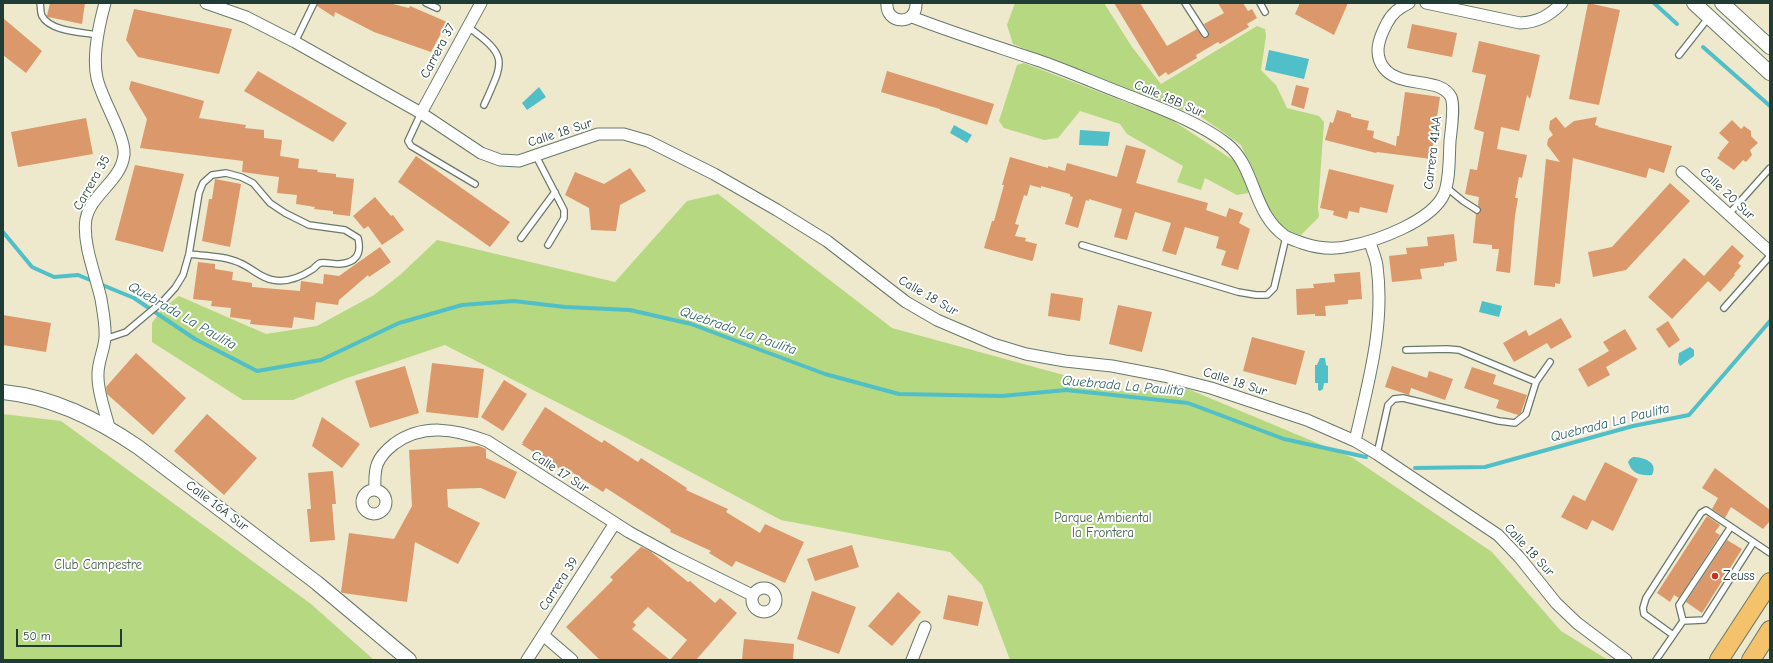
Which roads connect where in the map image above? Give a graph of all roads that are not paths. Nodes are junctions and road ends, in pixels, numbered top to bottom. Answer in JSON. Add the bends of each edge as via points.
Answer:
{"nodes":[{"id":1,"x":40,"y":3,"type":"edge"},
{"id":2,"x":105,"y":3,"type":"edge"},
{"id":3,"x":206,"y":3,"type":"edge"},
{"id":4,"x":314,"y":3,"type":"edge"},
{"id":5,"x":426,"y":3,"type":"edge"},
{"id":6,"x":481,"y":3,"type":"edge"},
{"id":7,"x":916,"y":3,"type":"edge"},
{"id":8,"x":1185,"y":3,"type":"edge"},
{"id":9,"x":1260,"y":3,"type":"edge"},
{"id":10,"x":1409,"y":3,"type":"edge"},
{"id":11,"x":1426,"y":3,"type":"edge"},
{"id":12,"x":1562,"y":3,"type":"edge"},
{"id":13,"x":1694,"y":3,"type":"edge"},
{"id":14,"x":1722,"y":3,"type":"edge"},
{"id":15,"x":885,"y":4,"type":"edge"},
{"id":16,"x":1458,"y":7,"type":"edge"},
{"id":17,"x":437,"y":8,"type":"dead end"},
{"id":18,"x":1265,"y":12,"type":"dead end"},
{"id":19,"x":912,"y":16,"type":"junction"},
{"id":20,"x":1709,"y":17,"type":"junction"},
{"id":21,"x":468,"y":26,"type":"junction"},
{"id":22,"x":1205,"y":34,"type":"dead end"},
{"id":23,"x":98,"y":35,"type":"junction"},
{"id":24,"x":295,"y":42,"type":"junction"},
{"id":25,"x":1770,"y":47,"type":"edge"},
{"id":26,"x":1679,"y":55,"type":"dead end"},
{"id":27,"x":1770,"y":73,"type":"edge"},
{"id":28,"x":484,"y":105,"type":"dead end"},
{"id":29,"x":421,"y":113,"type":"junction"},
{"id":30,"x":536,"y":156,"type":"junction"},
{"id":31,"x":1770,"y":168,"type":"edge"},
{"id":32,"x":1682,"y":172,"type":"dead end"},
{"id":33,"x":475,"y":184,"type":"dead end"},
{"id":34,"x":1446,"y":187,"type":"junction"},
{"id":35,"x":555,"y":192,"type":"junction"},
{"id":36,"x":1477,"y":210,"type":"dead end"},
{"id":37,"x":1728,"y":215,"type":"junction"},
{"id":38,"x":1286,"y":237,"type":"junction"},
{"id":39,"x":521,"y":238,"type":"dead end"},
{"id":40,"x":1370,"y":242,"type":"junction"},
{"id":41,"x":548,"y":245,"type":"dead end"},
{"id":42,"x":1082,"y":245,"type":"dead end"},
{"id":43,"x":1770,"y":252,"type":"edge"},
{"id":44,"x":189,"y":254,"type":"junction"},
{"id":45,"x":1770,"y":256,"type":"edge"},
{"id":46,"x":1724,"y":308,"type":"dead end"},
{"id":47,"x":105,"y":339,"type":"junction"},
{"id":48,"x":1406,"y":350,"type":"dead end"},
{"id":49,"x":1550,"y":362,"type":"dead end"},
{"id":50,"x":1536,"y":382,"type":"junction"},
{"id":51,"x":3,"y":392,"type":"edge"},
{"id":52,"x":109,"y":427,"type":"junction"},
{"id":53,"x":1355,"y":441,"type":"junction"},
{"id":54,"x":1377,"y":454,"type":"junction"},
{"id":55,"x":375,"y":489,"type":"dead end"},
{"id":56,"x":615,"y":523,"type":"junction"},
{"id":57,"x":1730,"y":528,"type":"junction"},
{"id":58,"x":1754,"y":543,"type":"junction"},
{"id":59,"x":1770,"y":553,"type":"edge"},
{"id":60,"x":1770,"y":582,"type":"edge"},
{"id":61,"x":752,"y":594,"type":"dead end"},
{"id":62,"x":1684,"y":620,"type":"junction"},
{"id":63,"x":926,"y":627,"type":"dead end"},
{"id":64,"x":1770,"y":630,"type":"edge"},
{"id":65,"x":543,"y":635,"type":"junction"},
{"id":66,"x":1673,"y":635,"type":"junction"},
{"id":67,"x":409,"y":660,"type":"edge"},
{"id":68,"x":527,"y":660,"type":"edge"},
{"id":69,"x":572,"y":660,"type":"edge"},
{"id":70,"x":912,"y":660,"type":"edge"},
{"id":71,"x":1626,"y":660,"type":"edge"},
{"id":72,"x":1656,"y":660,"type":"edge"},
{"id":73,"x":1719,"y":660,"type":"edge"},
{"id":74,"x":1751,"y":660,"type":"edge"}],
"edges":[{"from":1,"to":23,"type":"lane","via":[[41,15],[48,23],[59,28]]},
{"from":2,"to":23,"type":"street","name":"Carrera 35"},
{"from":3,"to":24,"type":"street","name":"Calle 18 Sur","via":[[246,17]]},
{"from":4,"to":24,"type":"lane"},
{"from":5,"to":17,"type":"lane"},
{"from":6,"to":21,"type":"street","name":"Carrera 37"},
{"from":7,"to":19,"type":"street"},
{"from":8,"to":22,"type":"lane"},
{"from":9,"to":18,"type":"lane"},
{"from":10,"to":34,"type":"street","name":"Carrera 41AA","via":[[1400,7],[1390,17],[1377,49],[1379,62],[1388,73],[1401,80],[1432,85],[1445,91],[1451,98],[1452,121]]},
{"from":11,"to":16,"type":"street"},
{"from":12,"to":16,"type":"street","via":[[1548,16],[1534,22],[1520,23]]},
{"from":13,"to":20,"type":"street"},
{"from":14,"to":25,"type":"street"},
{"from":15,"to":19,"type":"street","via":[[890,15],[898,20]]},
{"from":19,"to":38,"type":"street","name":"Calle 18B Sur","via":[[1039,61],[1175,115],[1212,133],[1230,147],[1244,165],[1262,210]]},
{"from":20,"to":26,"type":"lane"},
{"from":20,"to":27,"type":"street"},
{"from":21,"to":28,"type":"lane","via":[[494,47],[499,58],[499,72]]},
{"from":21,"to":29,"type":"street","name":"Carrera 37"},
{"from":23,"to":47,"type":"street","name":"Carrera 35","via":[[97,77],[122,142],[124,154],[121,166],[91,207],[86,219],[87,246],[104,318]]},
{"from":24,"to":29,"type":"street","name":"Calle 18 Sur"},
{"from":29,"to":30,"type":"street","name":"Calle 18 Sur","via":[[482,153],[500,160],[519,161]]},
{"from":29,"to":33,"type":"lane","via":[[408,141],[410,146]]},
{"from":30,"to":35,"type":"lane"},
{"from":30,"to":53,"type":"street","name":"Calle 18 Sur","via":[[598,134],[624,134],[648,141],[708,171],[827,241],[906,302],[937,320],[993,344],[1026,354],[1112,366],[1211,388],[1307,420]]},
{"from":31,"to":37,"type":"lane"},
{"from":32,"to":37,"type":"street","name":"Calle 20 Sur"},
{"from":34,"to":36,"type":"lane"},
{"from":34,"to":40,"type":"street","name":"Carrera 41AA","via":[[1438,204],[1426,214]]},
{"from":35,"to":39,"type":"lane"},
{"from":35,"to":41,"type":"lane","via":[[564,210],[564,218]]},
{"from":37,"to":43,"type":"street","name":"Calle 20 Sur"},
{"from":38,"to":40,"type":"street","name":"Calle 18B Sur","via":[[1323,248],[1340,248]]},
{"from":38,"to":42,"type":"lane","via":[[1274,288],[1267,295],[1238,292]]},
{"from":40,"to":53,"type":"street","via":[[1377,265],[1379,318],[1375,351]]},
{"from":44,"to":44,"type":"lane","via":[[241,263],[257,274],[273,280],[286,281],[299,278],[320,263],[339,264],[354,260],[360,250],[358,238],[350,232],[309,225],[270,203],[253,183],[240,176],[226,173],[212,175],[203,183]]},
{"from":44,"to":47,"type":"lane","via":[[183,275],[160,304],[126,332]]},
{"from":45,"to":46,"type":"lane"},
{"from":47,"to":52,"type":"street","name":"Carrera 35","via":[[99,360],[98,377]]},
{"from":48,"to":50,"type":"lane","via":[[1459,350]]},
{"from":49,"to":50,"type":"lane"},
{"from":50,"to":54,"type":"lane","via":[[1526,414],[1515,423],[1403,398],[1394,399],[1388,405]]},
{"from":51,"to":52,"type":"street","name":"Calle 16A Sur","via":[[45,400]]},
{"from":52,"to":67,"type":"street","name":"Calle 16A Sur","via":[[317,583]]},
{"from":53,"to":54,"type":"street","name":"Calle 18 Sur"},
{"from":54,"to":71,"type":"street","name":"Calle 18 Sur","via":[[1498,535],[1556,603],[1577,623]]},
{"from":55,"to":56,"type":"street","name":"Calle 17 Sur","via":[[374,473],[378,460],[388,449],[402,438],[418,432],[433,429],[450,430],[487,441]]},
{"from":56,"to":61,"type":"street","name":"Calle 17 Sur","via":[[673,556]]},
{"from":56,"to":65,"type":"street","name":"Carrera 39"},
{"from":57,"to":58,"type":"lane"},
{"from":57,"to":62,"type":"lane","via":[[1679,605]]},
{"from":57,"to":66,"type":"lane","via":[[1706,510],[1701,513],[1646,598],[1644,614]]},
{"from":58,"to":59,"type":"lane"},
{"from":58,"to":62,"type":"lane","via":[[1704,620]]},
{"from":60,"to":73,"type":"main road"},
{"from":62,"to":66,"type":"lane"},
{"from":63,"to":70,"type":"street"},
{"from":64,"to":74,"type":"main road"},
{"from":65,"to":68,"type":"street","name":"Carrera 39"},
{"from":65,"to":69,"type":"street"},
{"from":66,"to":72,"type":"lane"}]}
